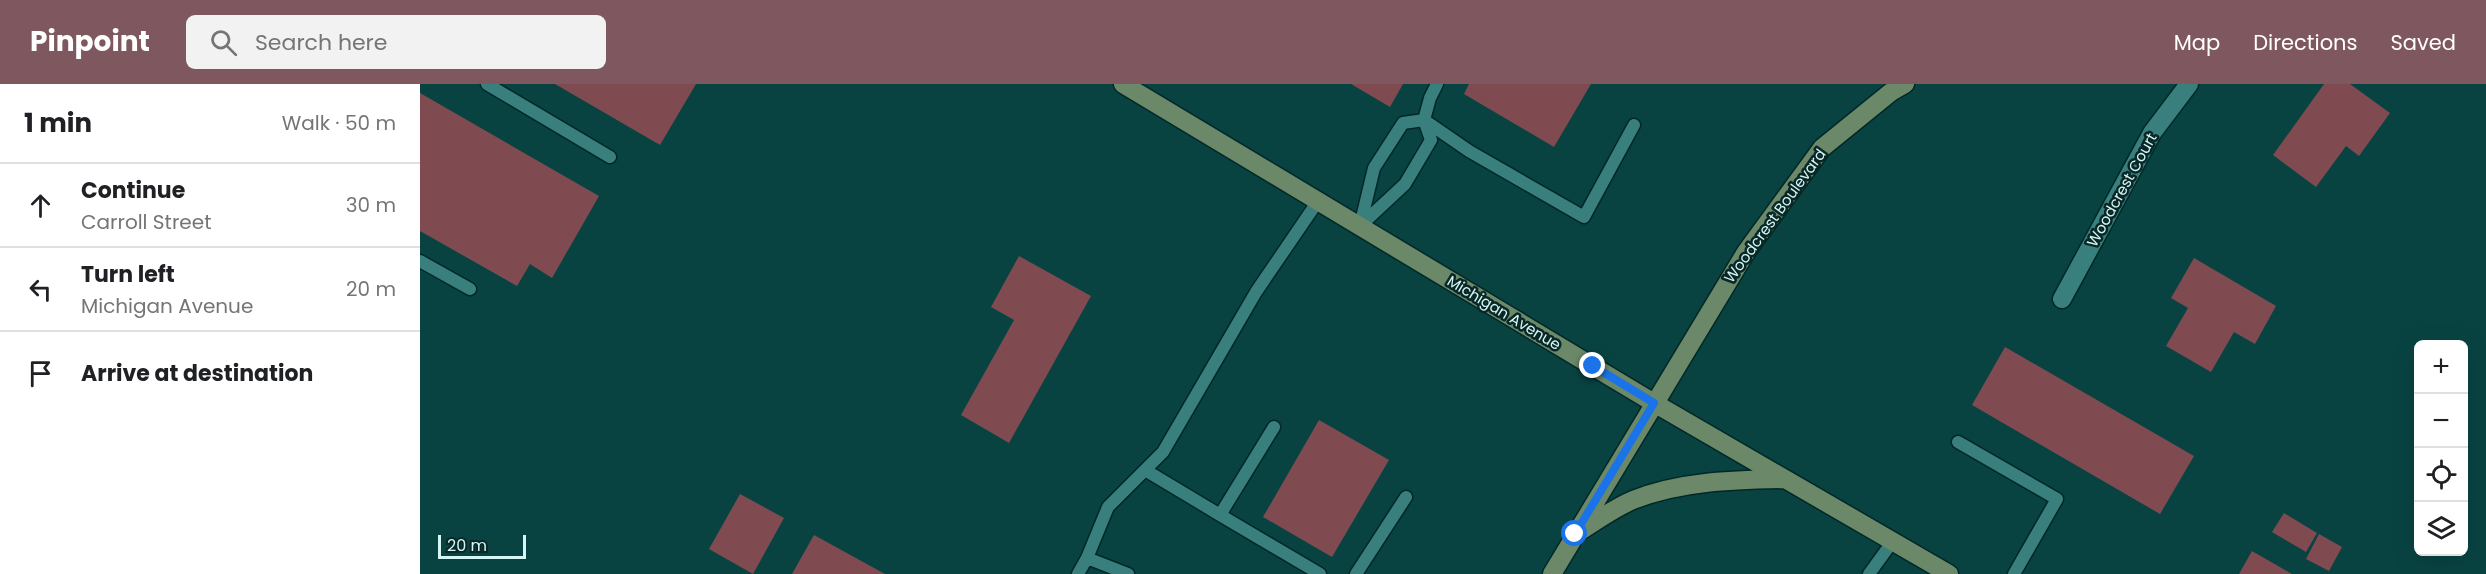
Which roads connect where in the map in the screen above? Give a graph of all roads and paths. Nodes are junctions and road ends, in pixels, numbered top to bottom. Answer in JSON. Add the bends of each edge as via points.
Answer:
{"nodes":[{"id":1,"x":487,"y":84,"type":"edge"},
{"id":2,"x":1123,"y":84,"type":"edge"},
{"id":3,"x":1437,"y":84,"type":"edge"},
{"id":4,"x":1905,"y":84,"type":"edge"},
{"id":5,"x":2189,"y":84,"type":"edge"},
{"id":6,"x":1424,"y":120,"type":"junction"},
{"id":7,"x":1634,"y":125,"type":"dead end"},
{"id":8,"x":610,"y":157,"type":"dead end"},
{"id":9,"x":1318,"y":201,"type":"junction"},
{"id":10,"x":1360,"y":226,"type":"junction"},
{"id":11,"x":420,"y":261,"type":"edge"},
{"id":12,"x":470,"y":289,"type":"dead end"},
{"id":13,"x":2062,"y":300,"type":"dead end"},
{"id":14,"x":1654,"y":403,"type":"junction"},
{"id":15,"x":1274,"y":427,"type":"dead end"},
{"id":16,"x":1958,"y":442,"type":"dead end"},
{"id":17,"x":1145,"y":470,"type":"junction"},
{"id":18,"x":1785,"y":479,"type":"junction"},
{"id":19,"x":1406,"y":497,"type":"dead end"},
{"id":20,"x":1220,"y":515,"type":"junction"},
{"id":21,"x":1575,"y":534,"type":"junction"},
{"id":22,"x":1893,"y":541,"type":"junction"},
{"id":23,"x":1088,"y":558,"type":"junction"},
{"id":24,"x":1078,"y":574,"type":"edge"},
{"id":25,"x":1128,"y":574,"type":"edge"},
{"id":26,"x":1320,"y":574,"type":"edge"},
{"id":27,"x":1356,"y":574,"type":"edge"},
{"id":28,"x":1552,"y":574,"type":"edge"},
{"id":29,"x":1869,"y":574,"type":"edge"},
{"id":30,"x":1949,"y":574,"type":"edge"},
{"id":31,"x":2013,"y":574,"type":"edge"}],
"edges":[{"from":1,"to":8,"type":"lane"},
{"from":2,"to":9,"type":"main road","name":"Michigan Avenue"},
{"from":3,"to":6,"type":"lane"},
{"from":4,"to":14,"type":"main road","name":"Woodcrest Boulevard","via":[[1822,148],[1746,252]]},
{"from":5,"to":13,"type":"street","name":"Woodcrest Court","via":[[2152,133]]},
{"from":6,"to":7,"type":"lane","via":[[1469,151],[1584,217]]},
{"from":6,"to":10,"type":"lane","via":[[1431,140],[1405,184]]},
{"from":6,"to":10,"type":"lane","via":[[1403,123],[1374,168]]},
{"from":9,"to":10,"type":"main road","name":"Michigan Avenue"},
{"from":9,"to":17,"type":"lane","via":[[1256,292],[1162,453]]},
{"from":10,"to":14,"type":"main road","name":"Michigan Avenue"},
{"from":11,"to":12,"type":"lane"},
{"from":14,"to":18,"type":"main road","name":"Michigan Avenue"},
{"from":14,"to":21,"type":"main road","name":"Woodcrest Boulevard"},
{"from":15,"to":20,"type":"lane"},
{"from":16,"to":31,"type":"lane","via":[[2057,499]]},
{"from":17,"to":20,"type":"lane"},
{"from":17,"to":23,"type":"lane","via":[[1108,507]]},
{"from":18,"to":21,"type":"main road","via":[[1677,486],[1631,501]]},
{"from":18,"to":22,"type":"main road","name":"Michigan Avenue"},
{"from":19,"to":27,"type":"lane"},
{"from":20,"to":26,"type":"lane"},
{"from":21,"to":28,"type":"main road","name":"Woodcrest Boulevard"},
{"from":22,"to":29,"type":"lane"},
{"from":22,"to":30,"type":"main road","name":"Michigan Avenue"},
{"from":23,"to":24,"type":"lane"},
{"from":23,"to":25,"type":"lane"}]}
